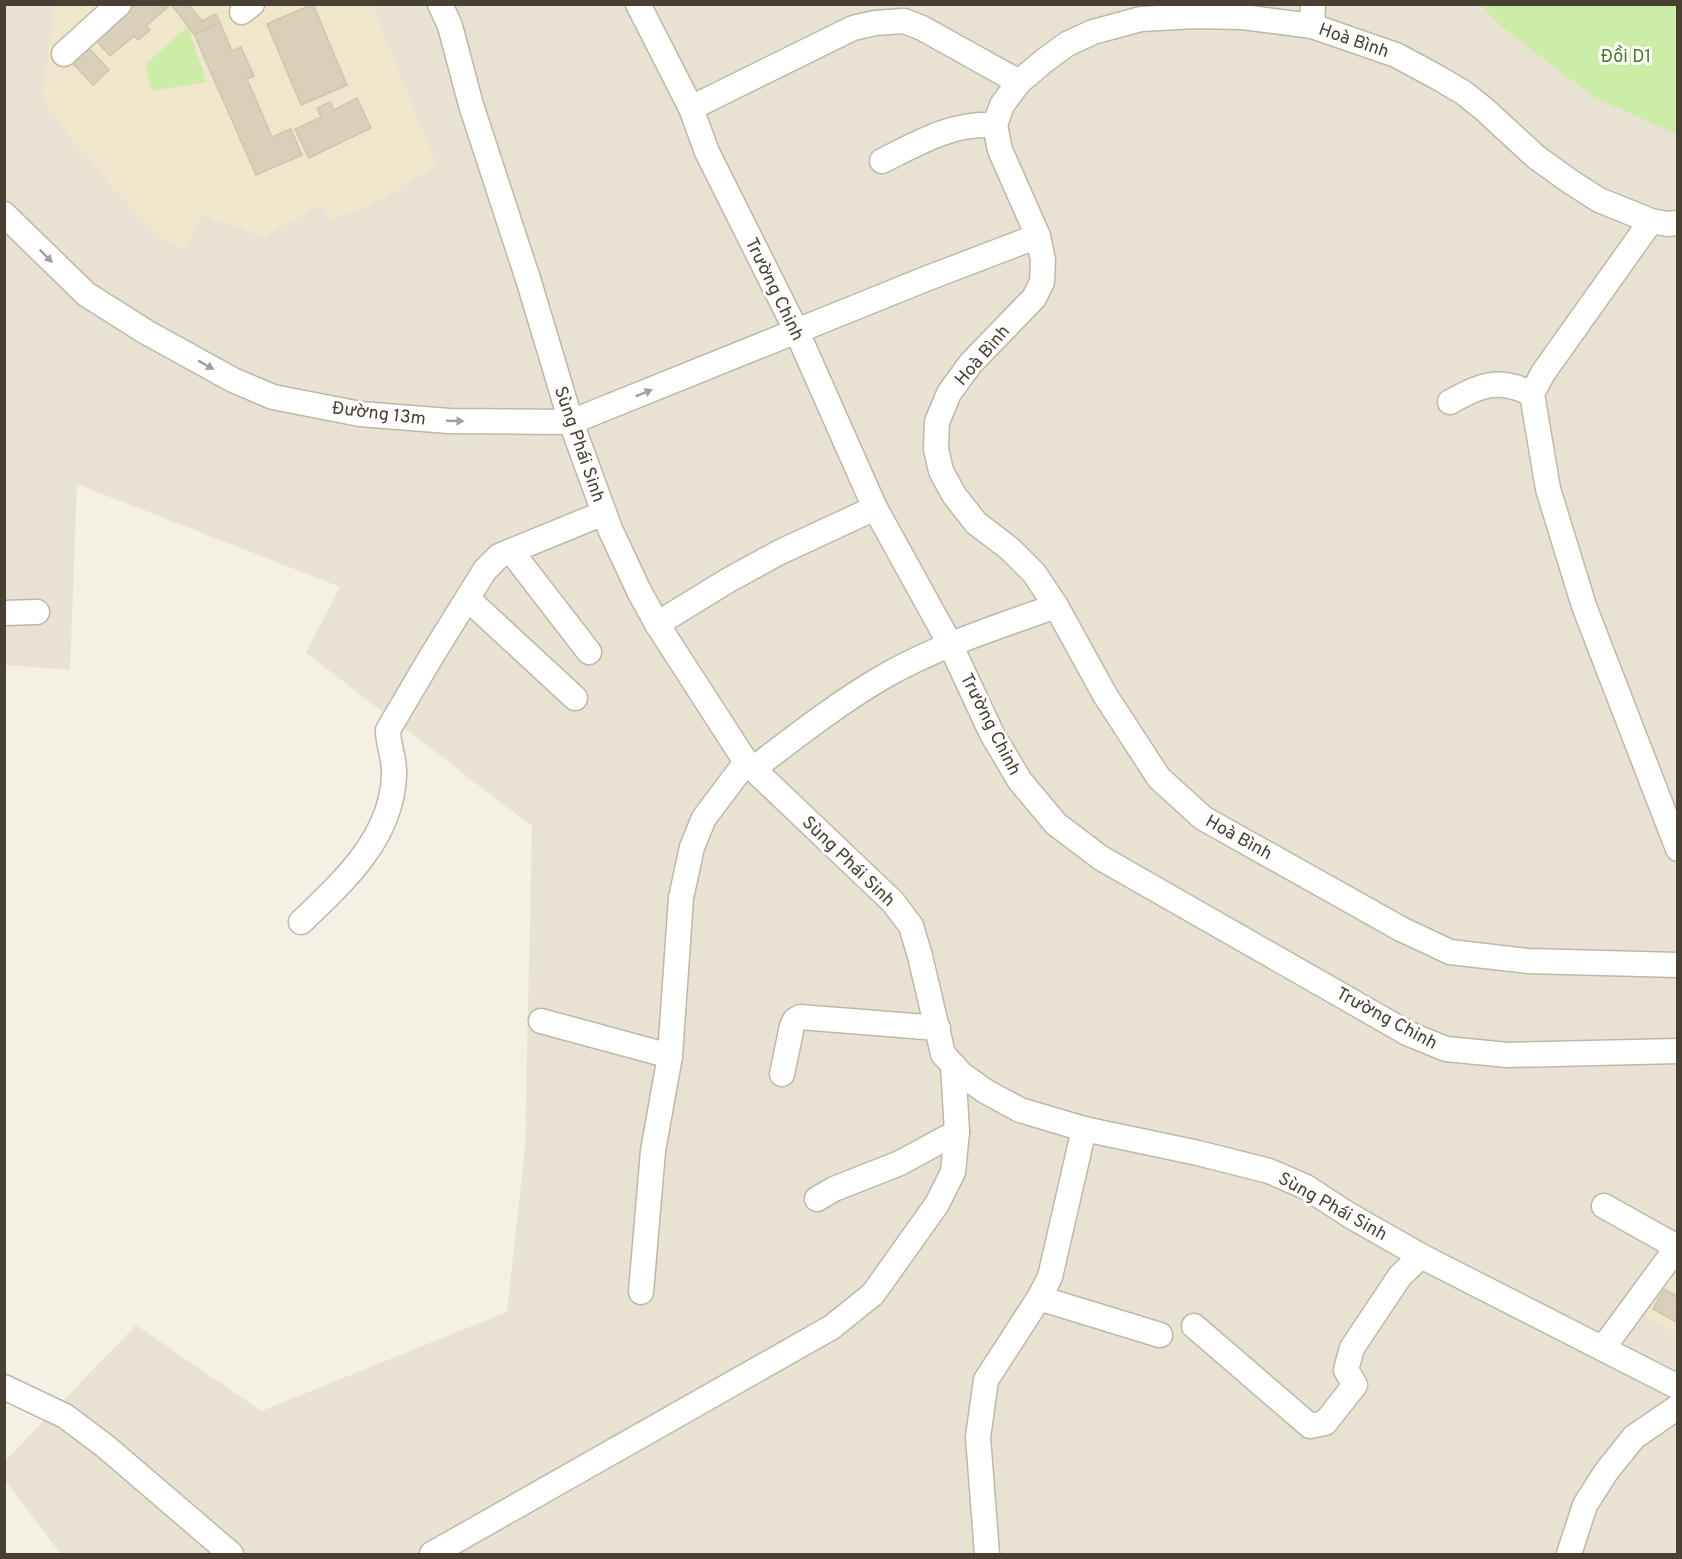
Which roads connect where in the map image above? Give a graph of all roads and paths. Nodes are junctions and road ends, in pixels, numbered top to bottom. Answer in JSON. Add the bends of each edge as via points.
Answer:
{"nodes":[{"id":1,"x":119,"y":4,"type":"edge"},
{"id":2,"x":440,"y":4,"type":"edge"},
{"id":3,"x":638,"y":4,"type":"edge"},
{"id":4,"x":1312,"y":15,"type":"edge"},
{"id":5,"x":64,"y":54,"type":"dead end"},
{"id":6,"x":1019,"y":82,"type":"junction"},
{"id":7,"x":691,"y":108,"type":"junction"},
{"id":8,"x":995,"y":126,"type":"junction"},
{"id":9,"x":882,"y":161,"type":"dead end"},
{"id":10,"x":4,"y":214,"type":"edge"},
{"id":11,"x":1651,"y":220,"type":"junction"},
{"id":12,"x":1677,"y":223,"type":"edge"},
{"id":13,"x":1038,"y":236,"type":"junction"},
{"id":14,"x":797,"y":332,"type":"junction"},
{"id":15,"x":1532,"y":394,"type":"junction"},
{"id":16,"x":1450,"y":402,"type":"dead end"},
{"id":17,"x":571,"y":422,"type":"junction"},
{"id":18,"x":875,"y":508,"type":"junction"},
{"id":19,"x":604,"y":513,"type":"junction"},
{"id":20,"x":511,"y":551,"type":"junction"},
{"id":21,"x":468,"y":599,"type":"junction"},
{"id":22,"x":1056,"y":606,"type":"junction"},
{"id":23,"x":4,"y":612,"type":"edge"},
{"id":24,"x":37,"y":612,"type":"dead end"},
{"id":25,"x":657,"y":624,"type":"junction"},
{"id":26,"x":950,"y":644,"type":"junction"},
{"id":27,"x":589,"y":652,"type":"dead end"},
{"id":28,"x":575,"y":698,"type":"dead end"},
{"id":29,"x":749,"y":766,"type":"junction"},
{"id":30,"x":1677,"y":849,"type":"edge"},
{"id":31,"x":301,"y":922,"type":"dead end"},
{"id":32,"x":1677,"y":965,"type":"edge"},
{"id":33,"x":542,"y":1022,"type":"dead end"},
{"id":34,"x":938,"y":1028,"type":"junction"},
{"id":35,"x":1677,"y":1051,"type":"edge"},
{"id":36,"x":670,"y":1056,"type":"junction"},
{"id":37,"x":953,"y":1065,"type":"junction"},
{"id":38,"x":782,"y":1074,"type":"dead end"},
{"id":39,"x":1084,"y":1130,"type":"junction"},
{"id":40,"x":957,"y":1132,"type":"junction"},
{"id":41,"x":817,"y":1199,"type":"dead end"},
{"id":42,"x":1604,"y":1206,"type":"dead end"},
{"id":43,"x":1677,"y":1246,"type":"edge"},
{"id":44,"x":1421,"y":1256,"type":"junction"},
{"id":45,"x":641,"y":1292,"type":"dead end"},
{"id":46,"x":1039,"y":1298,"type":"junction"},
{"id":47,"x":1194,"y":1326,"type":"dead end"},
{"id":48,"x":1160,"y":1335,"type":"dead end"},
{"id":49,"x":1603,"y":1348,"type":"junction"},
{"id":50,"x":4,"y":1387,"type":"edge"},
{"id":51,"x":1677,"y":1387,"type":"edge"},
{"id":52,"x":1677,"y":1407,"type":"edge"},
{"id":53,"x":231,"y":1554,"type":"edge"},
{"id":54,"x":432,"y":1554,"type":"edge"},
{"id":55,"x":987,"y":1554,"type":"edge"},
{"id":56,"x":1569,"y":1554,"type":"edge"}],
"edges":[{"from":1,"to":5,"type":"street"},
{"from":2,"to":17,"type":"street","name":"Sùng Phái Sinh"},
{"from":3,"to":7,"type":"street","name":"Trường Chinh"},
{"from":4,"to":6,"type":"street","name":"Hoà Bình","via":[[1141,19],[1093,32],[1067,44]]},
{"from":4,"to":11,"type":"street","name":"Hoà Bình","via":[[1464,93],[1568,180],[1599,200]]},
{"from":6,"to":7,"type":"street","via":[[913,24],[875,23],[853,28]]},
{"from":6,"to":8,"type":"street","name":"Hoà Bình","via":[[1002,105]]},
{"from":7,"to":14,"type":"street","name":"Trường Chinh","via":[[707,152]]},
{"from":8,"to":9,"type":"street","via":[[975,124],[944,131]]},
{"from":8,"to":13,"type":"street","name":"Hoà Bình","via":[[1000,150]]},
{"from":10,"to":17,"type":"street","name":"Đường 13m","one_way":true,"via":[[86,294],[232,380],[273,397],[360,414],[449,421]]},
{"from":11,"to":12,"type":"street","name":"Hoà Bình"},
{"from":11,"to":15,"type":"street"},
{"from":13,"to":14,"type":"street","name":"Đường 13m"},
{"from":13,"to":22,"type":"street","name":"Hoà Bình","via":[[1042,282],[1034,298],[971,363],[949,393],[937,422],[936,449],[941,471],[954,495],[976,523],[1034,573]]},
{"from":17,"to":14,"type":"street","name":"Đường 13m","one_way":true},
{"from":14,"to":18,"type":"street","name":"Trường Chinh"},
{"from":15,"to":16,"type":"street","via":[[1519,387],[1497,384],[1470,390]]},
{"from":15,"to":30,"type":"street","via":[[1548,489],[1584,606]]},
{"from":17,"to":19,"type":"street","name":"Sùng Phái Sinh"},
{"from":18,"to":25,"type":"street","via":[[780,552]]},
{"from":18,"to":26,"type":"street","name":"Trường Chinh"},
{"from":19,"to":20,"type":"street"},
{"from":19,"to":25,"type":"street","name":"Sùng Phái Sinh"},
{"from":20,"to":21,"type":"street","via":[[499,556],[485,570]]},
{"from":20,"to":27,"type":"street"},
{"from":21,"to":28,"type":"street"},
{"from":21,"to":31,"type":"street","via":[[388,730],[394,777],[389,808],[376,838],[346,879]]},
{"from":22,"to":26,"type":"street"},
{"from":22,"to":32,"type":"street","name":"Hoà Bình","via":[[1105,695],[1159,778],[1203,818],[1401,929],[1450,952],[1528,962]]},
{"from":23,"to":24,"type":"street"},
{"from":25,"to":29,"type":"street","name":"Sùng Phái Sinh"},
{"from":26,"to":29,"type":"street","via":[[884,676]]},
{"from":26,"to":35,"type":"street","name":"Trường Chinh","via":[[992,734],[1020,781],[1056,824],[1110,864],[1410,1034],[1446,1049],[1508,1055]]},
{"from":29,"to":34,"type":"street","name":"Sùng Phái Sinh","via":[[886,894],[911,926]]},
{"from":29,"to":36,"type":"street","via":[[704,818],[692,847],[681,898]]},
{"from":33,"to":36,"type":"street"},
{"from":34,"to":37,"type":"street","name":"Sùng Phái Sinh","via":[[943,1054]]},
{"from":34,"to":38,"type":"street","via":[[800,1017],[792,1026]]},
{"from":36,"to":45,"type":"street","via":[[653,1151]]},
{"from":37,"to":39,"type":"street","name":"Sùng Phái Sinh","via":[[986,1091],[1020,1110]]},
{"from":37,"to":40,"type":"street"},
{"from":39,"to":44,"type":"street","name":"Sùng Phái Sinh","via":[[1269,1171],[1306,1187]]},
{"from":39,"to":46,"type":"street","via":[[1050,1277]]},
{"from":40,"to":41,"type":"street","via":[[900,1163]]},
{"from":40,"to":54,"type":"street","via":[[953,1172],[937,1204],[873,1294],[832,1327]]},
{"from":42,"to":43,"type":"street"},
{"from":43,"to":49,"type":"street"},
{"from":44,"to":47,"type":"street","via":[[1400,1276],[1352,1348],[1346,1370],[1356,1385],[1325,1423],[1310,1425]]},
{"from":44,"to":49,"type":"street","name":"Sùng Phái Sinh"},
{"from":46,"to":48,"type":"street"},
{"from":46,"to":55,"type":"street","via":[[986,1380],[978,1437]]},
{"from":49,"to":51,"type":"street","name":"Sùng Phái Sinh"},
{"from":50,"to":53,"type":"street","via":[[64,1416],[105,1446]]},
{"from":52,"to":56,"type":"street","via":[[1634,1437],[1606,1472],[1585,1505]]}]}
